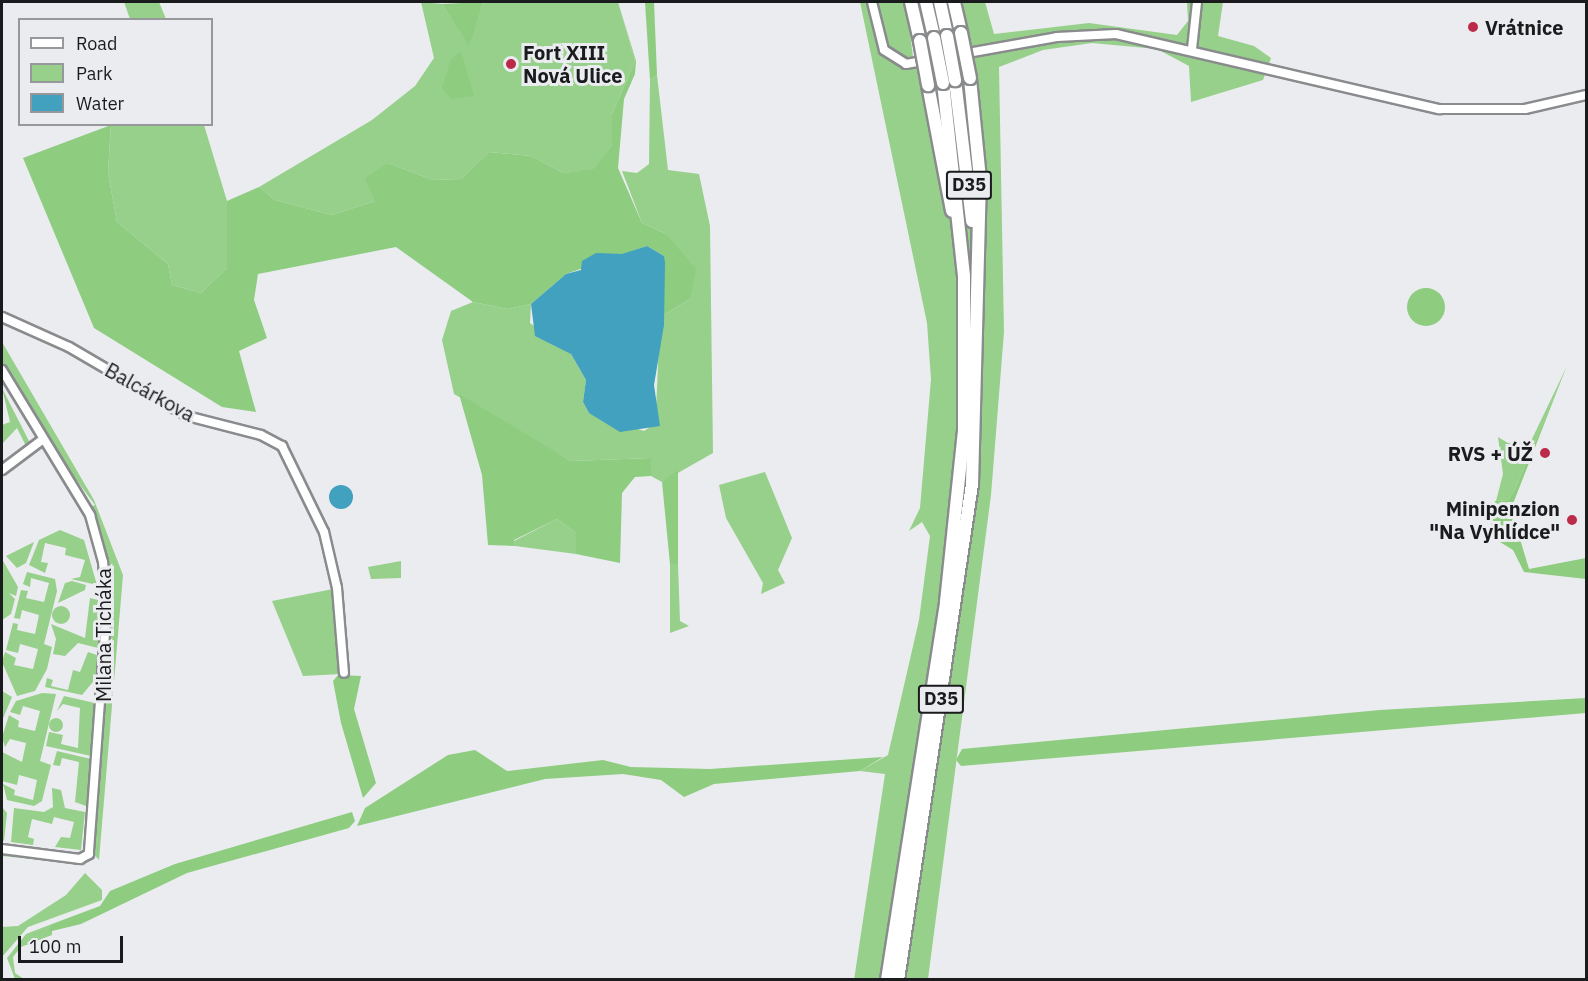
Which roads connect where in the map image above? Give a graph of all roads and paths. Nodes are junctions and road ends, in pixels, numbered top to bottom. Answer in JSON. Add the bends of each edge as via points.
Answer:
{"nodes":[{"id":1,"x":872,"y":2,"type":"edge"},
{"id":2,"x":911,"y":2,"type":"edge"},
{"id":3,"x":926,"y":2,"type":"edge"},
{"id":4,"x":939,"y":2,"type":"edge"},
{"id":5,"x":954,"y":2,"type":"edge"},
{"id":6,"x":1197,"y":2,"type":"edge"},
{"id":7,"x":940,"y":37,"type":"junction"},
{"id":8,"x":1192,"y":49,"type":"junction"},
{"id":9,"x":949,"y":82,"type":"junction"},
{"id":10,"x":1587,"y":95,"type":"edge"},
{"id":11,"x":964,"y":276,"type":"junction"},
{"id":12,"x":977,"y":291,"type":"junction"},
{"id":13,"x":2,"y":317,"type":"edge"},
{"id":14,"x":2,"y":370,"type":"edge"},
{"id":15,"x":4,"y":381,"type":"edge"},
{"id":16,"x":42,"y":440,"type":"junction"},
{"id":17,"x":2,"y":470,"type":"edge"},
{"id":18,"x":344,"y":673,"type":"dead end"},
{"id":19,"x":2,"y":849,"type":"edge"},
{"id":20,"x":887,"y":980,"type":"edge"},
{"id":21,"x":898,"y":980,"type":"edge"}],
"edges":[{"from":1,"to":8,"type":"street","via":[[884,50],[906,64],[1084,34],[1127,34]]},
{"from":2,"to":11,"type":"highway","bridge":true},
{"from":3,"to":7,"type":"highway","number":"D35"},
{"from":4,"to":7,"type":"highway","number":"D35"},
{"from":5,"to":12,"type":"highway","bridge":true,"via":[[970,78],[980,158]]},
{"from":6,"to":8,"type":"street"},
{"from":7,"to":9,"type":"highway","number":"D35","bridge":true},
{"from":8,"to":10,"type":"street","via":[[1448,110],[1525,109]]},
{"from":9,"to":11,"type":"highway","number":"D35"},
{"from":9,"to":12,"type":"highway","number":"D35"},
{"from":11,"to":20,"type":"highway","number":"D35","via":[[965,394],[955,534]]},
{"from":12,"to":21,"type":"highway","number":"D35","via":[[966,538]]},
{"from":13,"to":18,"type":"street","name":"Balcárkova","via":[[69,347],[187,416],[261,435],[282,446],[324,532],[337,588]]},
{"from":14,"to":15,"type":"street","name":"Milana Ticháka"},
{"from":15,"to":16,"type":"street","name":"Milana Ticháka"},
{"from":16,"to":17,"type":"street"},
{"from":16,"to":19,"type":"street","name":"Milana Ticháka","via":[[90,515],[105,572],[105,690],[89,854],[80,859]]}]}
